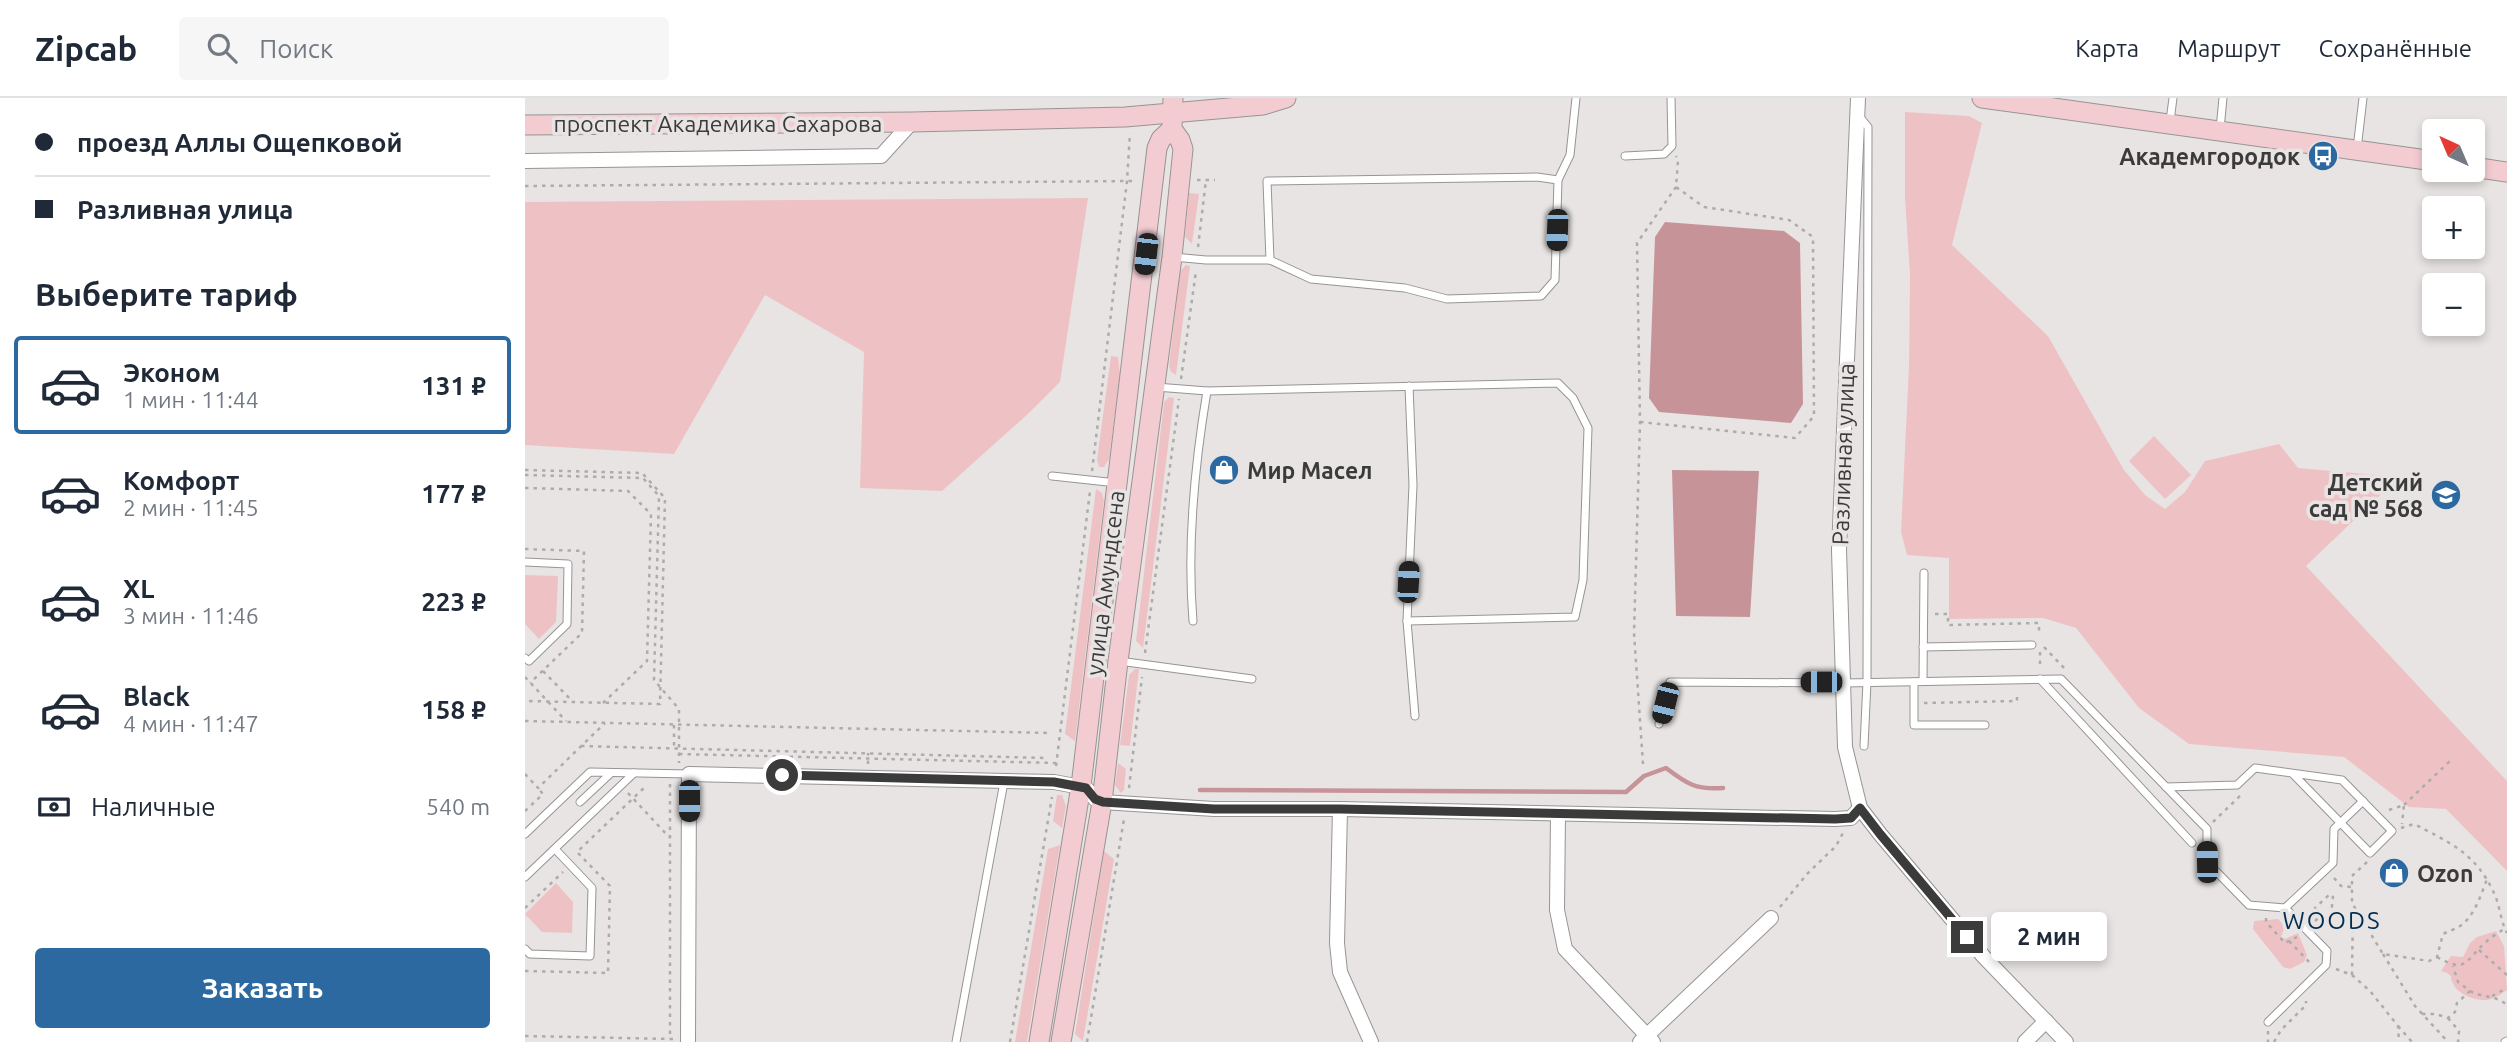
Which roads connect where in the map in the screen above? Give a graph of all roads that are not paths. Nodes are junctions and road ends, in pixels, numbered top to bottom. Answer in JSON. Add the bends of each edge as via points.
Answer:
{"nodes":[{"id":1,"x":1286,"y":98,"type":"edge"},
{"id":2,"x":1576,"y":98,"type":"edge"},
{"id":3,"x":1671,"y":98,"type":"edge"},
{"id":4,"x":1982,"y":98,"type":"edge"},
{"id":5,"x":2173,"y":98,"type":"edge"},
{"id":6,"x":2223,"y":98,"type":"edge"},
{"id":7,"x":2363,"y":98,"type":"edge"},
{"id":8,"x":2068,"y":103,"type":"edge"},
{"id":9,"x":1857,"y":106,"type":"edge"},
{"id":10,"x":1172,"y":113,"type":"edge"},
{"id":11,"x":912,"y":122,"type":"junction"},
{"id":12,"x":2169,"y":123,"type":"junction"},
{"id":13,"x":525,"y":125,"type":"edge"},
{"id":14,"x":2220,"y":131,"type":"junction"},
{"id":15,"x":2356,"y":150,"type":"junction"},
{"id":16,"x":1625,"y":156,"type":"dead end"},
{"id":17,"x":2422,"y":159,"type":"edge"},
{"id":18,"x":525,"y":161,"type":"edge"},
{"id":19,"x":2485,"y":169,"type":"edge"},
{"id":20,"x":2507,"y":172,"type":"edge"},
{"id":21,"x":1558,"y":180,"type":"junction"},
{"id":22,"x":1172,"y":257,"type":"junction"},
{"id":23,"x":1270,"y":260,"type":"junction"},
{"id":24,"x":1409,"y":386,"type":"junction"},
{"id":25,"x":1154,"y":387,"type":"junction"},
{"id":26,"x":1207,"y":391,"type":"junction"},
{"id":27,"x":1052,"y":476,"type":"dead end"},
{"id":28,"x":1117,"y":483,"type":"junction"},
{"id":29,"x":525,"y":562,"type":"edge"},
{"id":30,"x":1924,"y":573,"type":"dead end"},
{"id":31,"x":1193,"y":621,"type":"dead end"},
{"id":32,"x":1407,"y":621,"type":"junction"},
{"id":33,"x":2032,"y":645,"type":"dead end"},
{"id":34,"x":1923,"y":647,"type":"junction"},
{"id":35,"x":525,"y":658,"type":"edge"},
{"id":36,"x":1118,"y":661,"type":"junction"},
{"id":37,"x":1252,"y":679,"type":"dead end"},
{"id":38,"x":2040,"y":679,"type":"junction"},
{"id":39,"x":1918,"y":681,"type":"junction"},
{"id":40,"x":1867,"y":682,"type":"junction"},
{"id":41,"x":1844,"y":683,"type":"junction"},
{"id":42,"x":1415,"y":716,"type":"dead end"},
{"id":43,"x":1659,"y":724,"type":"dead end"},
{"id":44,"x":1985,"y":725,"type":"dead end"},
{"id":45,"x":1864,"y":746,"type":"dead end"},
{"id":46,"x":611,"y":773,"type":"junction"},
{"id":47,"x":634,"y":773,"type":"junction"},
{"id":48,"x":684,"y":774,"type":"junction"},
{"id":49,"x":2293,"y":774,"type":"junction"},
{"id":50,"x":1005,"y":781,"type":"junction"},
{"id":51,"x":1081,"y":786,"type":"junction"},
{"id":52,"x":2166,"y":787,"type":"junction"},
{"id":53,"x":580,"y":802,"type":"dead end"},
{"id":54,"x":1103,"y":802,"type":"junction"},
{"id":55,"x":2363,"y":802,"type":"junction"},
{"id":56,"x":1340,"y":809,"type":"junction"},
{"id":57,"x":1856,"y":813,"type":"junction"},
{"id":58,"x":1558,"y":814,"type":"junction"},
{"id":59,"x":2341,"y":823,"type":"junction"},
{"id":60,"x":525,"y":834,"type":"edge"},
{"id":61,"x":2192,"y":843,"type":"dead end"},
{"id":62,"x":555,"y":849,"type":"junction"},
{"id":63,"x":525,"y":877,"type":"edge"},
{"id":64,"x":2285,"y":908,"type":"junction"},
{"id":65,"x":1771,"y":918,"type":"road end"},
{"id":66,"x":525,"y":949,"type":"edge"},
{"id":67,"x":2046,"y":1021,"type":"junction"},
{"id":68,"x":2268,"y":1022,"type":"dead end"},
{"id":69,"x":680,"y":1040,"type":"edge"},
{"id":70,"x":1647,"y":1040,"type":"edge"},
{"id":71,"x":956,"y":1042,"type":"edge"},
{"id":72,"x":1039,"y":1042,"type":"edge"},
{"id":73,"x":1061,"y":1042,"type":"edge"},
{"id":74,"x":1371,"y":1042,"type":"edge"},
{"id":75,"x":2025,"y":1042,"type":"edge"},
{"id":76,"x":2067,"y":1042,"type":"edge"}],
"edges":[{"from":1,"to":10,"type":"street","via":[[1262,105]]},
{"from":2,"to":21,"type":"lane","via":[[1570,155]]},
{"from":3,"to":16,"type":"lane","via":[[1672,146],[1664,154]]},
{"from":4,"to":8,"type":"street"},
{"from":5,"to":12,"type":"lane"},
{"from":6,"to":14,"type":"lane"},
{"from":7,"to":15,"type":"lane"},
{"from":8,"to":12,"type":"street"},
{"from":9,"to":40,"type":"lane","via":[[1868,127]]},
{"from":9,"to":41,"type":"street","name":"Разливная улица","via":[[1839,550]]},
{"from":10,"to":11,"type":"street","name":"проспект Академика Сахарова"},
{"from":10,"to":22,"type":"street","name":"улица Амундсена","via":[[1183,149]]},
{"from":10,"to":28,"type":"street","name":"улица Амундсена","via":[[1157,148]]},
{"from":11,"to":13,"type":"street","name":"проспект Академика Сахарова"},
{"from":11,"to":18,"type":"street","name":"проспект Академика Сахарова","via":[[881,156]]},
{"from":12,"to":14,"type":"street"},
{"from":14,"to":15,"type":"street"},
{"from":15,"to":17,"type":"street"},
{"from":19,"to":20,"type":"street"},
{"from":21,"to":23,"type":"lane","via":[[1266,181]]},
{"from":21,"to":23,"type":"lane","via":[[1555,280],[1541,296],[1447,299],[1405,288],[1311,279]]},
{"from":22,"to":23,"type":"lane"},
{"from":22,"to":25,"type":"street","name":"улица Амундсена"},
{"from":24,"to":26,"type":"lane"},
{"from":24,"to":32,"type":"lane","via":[[1413,485]]},
{"from":24,"to":32,"type":"lane","via":[[1558,383],[1573,398],[1588,428],[1583,580],[1575,617]]},
{"from":25,"to":26,"type":"lane"},
{"from":25,"to":36,"type":"street","name":"улица Амундсена"},
{"from":26,"to":31,"type":"lane","via":[[1191,550]]},
{"from":27,"to":28,"type":"lane"},
{"from":28,"to":51,"type":"street","name":"улица Амундсена"},
{"from":29,"to":35,"type":"lane","via":[[568,564],[567,624],[529,662]]},
{"from":30,"to":34,"type":"lane"},
{"from":32,"to":42,"type":"lane"},
{"from":33,"to":34,"type":"lane"},
{"from":34,"to":39,"type":"lane"},
{"from":36,"to":37,"type":"lane"},
{"from":36,"to":54,"type":"street","name":"улица Амундсена"},
{"from":38,"to":39,"type":"lane"},
{"from":38,"to":52,"type":"lane","via":[[2061,679]]},
{"from":38,"to":61,"type":"lane"},
{"from":39,"to":40,"type":"lane"},
{"from":39,"to":44,"type":"lane","via":[[1913,725]]},
{"from":40,"to":41,"type":"lane"},
{"from":40,"to":45,"type":"lane"},
{"from":41,"to":43,"type":"lane","via":[[1670,682]]},
{"from":41,"to":57,"type":"street","name":"Разливная улица","via":[[1845,747]]},
{"from":46,"to":47,"type":"lane"},
{"from":46,"to":53,"type":"lane"},
{"from":46,"to":60,"type":"lane","via":[[590,772]]},
{"from":47,"to":48,"type":"lane"},
{"from":47,"to":62,"type":"lane"},
{"from":48,"to":50,"type":"street"},
{"from":48,"to":69,"type":"street"},
{"from":49,"to":52,"type":"lane","via":[[2255,768],[2237,785]]},
{"from":49,"to":55,"type":"lane","via":[[2342,780]]},
{"from":49,"to":59,"type":"lane"},
{"from":50,"to":51,"type":"street"},
{"from":50,"to":71,"type":"lane"},
{"from":51,"to":54,"type":"street"},
{"from":51,"to":72,"type":"street","name":"улица Амундсена"},
{"from":52,"to":64,"type":"lane","via":[[2207,829],[2207,862],[2249,905]]},
{"from":54,"to":56,"type":"street","via":[[1214,809]]},
{"from":54,"to":73,"type":"street","name":"улица Амундсена"},
{"from":55,"to":59,"type":"lane"},
{"from":55,"to":59,"type":"lane","via":[[2392,831],[2377,846],[2369,853]]},
{"from":56,"to":58,"type":"street"},
{"from":56,"to":74,"type":"street","via":[[1340,972]]},
{"from":57,"to":58,"type":"street"},
{"from":57,"to":67,"type":"street","name":"Разливная улица","via":[[1880,834],[1984,957]]},
{"from":58,"to":70,"type":"street","via":[[1556,910],[1565,949]]},
{"from":59,"to":64,"type":"lane","via":[[2334,829],[2333,863]]},
{"from":62,"to":63,"type":"lane"},
{"from":62,"to":66,"type":"lane","via":[[592,888],[590,956],[530,954]]},
{"from":64,"to":68,"type":"lane","via":[[2327,951],[2326,965]]},
{"from":65,"to":70,"type":"street"},
{"from":67,"to":75,"type":"street"},
{"from":67,"to":76,"type":"street","name":"Разливная улица"}]}
